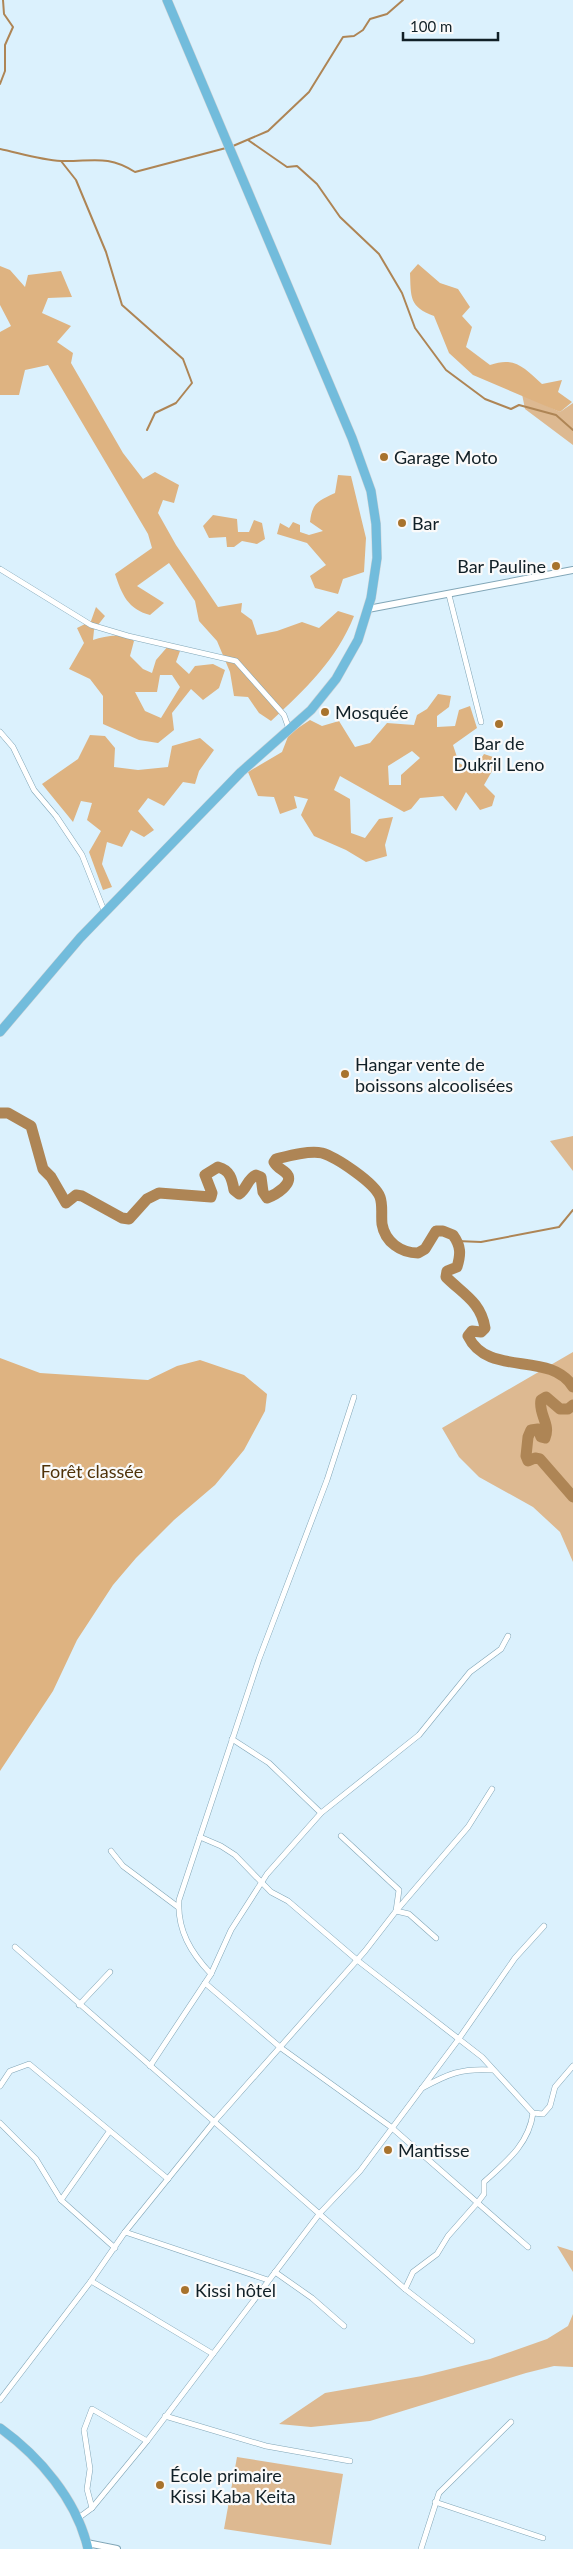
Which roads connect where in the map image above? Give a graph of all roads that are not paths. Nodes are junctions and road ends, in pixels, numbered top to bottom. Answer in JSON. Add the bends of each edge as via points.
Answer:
{"nodes":[{"id":1,"x":167,"y":0,"type":"edge"},
{"id":2,"x":0,"y":569,"type":"edge"},
{"id":3,"x":573,"y":570,"type":"edge"},
{"id":4,"x":449,"y":595,"type":"junction"},
{"id":5,"x":368,"y":609,"type":"junction"},
{"id":6,"x":481,"y":722,"type":"dead end"},
{"id":7,"x":290,"y":730,"type":"junction"},
{"id":8,"x":0,"y":732,"type":"edge"},
{"id":9,"x":106,"y":914,"type":"junction"},
{"id":10,"x":0,"y":1032,"type":"edge"},
{"id":11,"x":354,"y":1397,"type":"dead end"},
{"id":12,"x":508,"y":1636,"type":"dead end"},
{"id":13,"x":232,"y":1739,"type":"junction"},
{"id":14,"x":492,"y":1789,"type":"dead end"},
{"id":15,"x":321,"y":1813,"type":"junction"},
{"id":16,"x":200,"y":1836,"type":"junction"},
{"id":17,"x":341,"y":1836,"type":"dead end"},
{"id":18,"x":111,"y":1850,"type":"dead end"},
{"id":19,"x":262,"y":1883,"type":"junction"},
{"id":20,"x":178,"y":1908,"type":"junction"},
{"id":21,"x":396,"y":1911,"type":"junction"},
{"id":22,"x":544,"y":1926,"type":"dead end"},
{"id":23,"x":436,"y":1938,"type":"dead end"},
{"id":24,"x":15,"y":1947,"type":"dead end"},
{"id":25,"x":357,"y":1960,"type":"junction"},
{"id":26,"x":110,"y":1972,"type":"dead end"},
{"id":27,"x":211,"y":1974,"type":"junction"},
{"id":28,"x":205,"y":1983,"type":"junction"},
{"id":29,"x":79,"y":2005,"type":"junction"},
{"id":30,"x":458,"y":2040,"type":"junction"},
{"id":31,"x":281,"y":2048,"type":"junction"},
{"id":32,"x":150,"y":2066,"type":"junction"},
{"id":33,"x":573,"y":2066,"type":"edge"},
{"id":34,"x":492,"y":2070,"type":"junction"},
{"id":35,"x":0,"y":2086,"type":"edge"},
{"id":36,"x":420,"y":2089,"type":"junction"},
{"id":37,"x":533,"y":2113,"type":"junction"},
{"id":38,"x":0,"y":2123,"type":"edge"},
{"id":39,"x":214,"y":2123,"type":"junction"},
{"id":40,"x":391,"y":2127,"type":"junction"},
{"id":41,"x":109,"y":2132,"type":"junction"},
{"id":42,"x":168,"y":2178,"type":"junction"},
{"id":43,"x":61,"y":2200,"type":"junction"},
{"id":44,"x":478,"y":2202,"type":"junction"},
{"id":45,"x":320,"y":2212,"type":"junction"},
{"id":46,"x":125,"y":2232,"type":"junction"},
{"id":47,"x":528,"y":2247,"type":"dead end"},
{"id":48,"x":115,"y":2248,"type":"junction"},
{"id":49,"x":275,"y":2272,"type":"junction"},
{"id":50,"x":268,"y":2280,"type":"junction"},
{"id":51,"x":91,"y":2281,"type":"junction"},
{"id":52,"x":405,"y":2289,"type":"junction"},
{"id":53,"x":344,"y":2326,"type":"dead end"},
{"id":54,"x":472,"y":2341,"type":"dead end"},
{"id":55,"x":213,"y":2354,"type":"junction"},
{"id":56,"x":0,"y":2400,"type":"edge"},
{"id":57,"x":165,"y":2416,"type":"junction"},
{"id":58,"x":511,"y":2422,"type":"dead end"},
{"id":59,"x":0,"y":2428,"type":"edge"},
{"id":60,"x":146,"y":2441,"type":"junction"},
{"id":61,"x":350,"y":2461,"type":"dead end"},
{"id":62,"x":435,"y":2502,"type":"junction"},
{"id":63,"x":92,"y":2508,"type":"junction"},
{"id":64,"x":77,"y":2518,"type":"junction"},
{"id":65,"x":543,"y":2538,"type":"dead end"},
{"id":66,"x":87,"y":2546,"type":"edge"},
{"id":67,"x":117,"y":2549,"type":"edge"},
{"id":68,"x":421,"y":2549,"type":"edge"}],
"edges":[{"from":1,"to":5,"type":"highway","via":[[352,438],[371,491],[377,558]]},
{"from":2,"to":7,"type":"street","via":[[91,624],[236,661],[284,715]]},
{"from":3,"to":4,"type":"street"},
{"from":4,"to":5,"type":"street"},
{"from":4,"to":6,"type":"street"},
{"from":5,"to":7,"type":"highway","via":[[358,640],[336,679]]},
{"from":7,"to":9,"type":"highway","via":[[241,772]]},
{"from":8,"to":9,"type":"street","via":[[13,747],[34,790],[82,855]]},
{"from":9,"to":10,"type":"highway","via":[[80,938]]},
{"from":11,"to":13,"type":"street","via":[[328,1480]]},
{"from":12,"to":15,"type":"street","via":[[501,1650],[470,1672],[419,1735]]},
{"from":13,"to":15,"type":"street","via":[[269,1763]]},
{"from":13,"to":16,"type":"street"},
{"from":14,"to":21,"type":"street","via":[[468,1827]]},
{"from":15,"to":19,"type":"street"},
{"from":16,"to":19,"type":"street","via":[[235,1855]]},
{"from":16,"to":20,"type":"street"},
{"from":17,"to":21,"type":"street","via":[[399,1890]]},
{"from":18,"to":20,"type":"street","via":[[123,1866]]},
{"from":19,"to":25,"type":"street","via":[[307,1916]]},
{"from":19,"to":27,"type":"street","via":[[231,1930]]},
{"from":20,"to":27,"type":"street","via":[[180,1929],[198,1960]]},
{"from":21,"to":23,"type":"street","via":[[409,1914]]},
{"from":21,"to":25,"type":"street"},
{"from":22,"to":30,"type":"street","via":[[515,1958]]},
{"from":24,"to":29,"type":"street"},
{"from":25,"to":30,"type":"street"},
{"from":25,"to":31,"type":"street"},
{"from":26,"to":29,"type":"street"},
{"from":27,"to":28,"type":"street"},
{"from":28,"to":31,"type":"street"},
{"from":28,"to":32,"type":"street"},
{"from":29,"to":32,"type":"street"},
{"from":30,"to":34,"type":"street"},
{"from":30,"to":36,"type":"street"},
{"from":31,"to":39,"type":"street"},
{"from":31,"to":40,"type":"street"},
{"from":32,"to":39,"type":"street"},
{"from":33,"to":37,"type":"street","via":[[554,2087],[550,2106],[543,2114]]},
{"from":34,"to":36,"type":"street","via":[[452,2072]]},
{"from":34,"to":37,"type":"street"},
{"from":35,"to":41,"type":"street","via":[[10,2071],[29,2064]]},
{"from":36,"to":40,"type":"street"},
{"from":37,"to":44,"type":"street","via":[[531,2128],[515,2153],[484,2182],[484,2194]]},
{"from":38,"to":43,"type":"street","via":[[36,2159]]},
{"from":39,"to":42,"type":"street"},
{"from":39,"to":45,"type":"street"},
{"from":40,"to":44,"type":"street"},
{"from":40,"to":45,"type":"street","via":[[360,2171]]},
{"from":41,"to":42,"type":"street"},
{"from":41,"to":43,"type":"street"},
{"from":42,"to":46,"type":"street"},
{"from":43,"to":48,"type":"street"},
{"from":44,"to":47,"type":"street"},
{"from":44,"to":52,"type":"street","via":[[448,2236],[437,2254],[413,2272]]},
{"from":45,"to":49,"type":"street"},
{"from":45,"to":52,"type":"street"},
{"from":46,"to":48,"type":"street"},
{"from":46,"to":50,"type":"street"},
{"from":48,"to":51,"type":"street"},
{"from":49,"to":50,"type":"street"},
{"from":49,"to":53,"type":"street"},
{"from":50,"to":55,"type":"street"},
{"from":51,"to":55,"type":"street"},
{"from":51,"to":56,"type":"street"},
{"from":52,"to":54,"type":"street"},
{"from":55,"to":57,"type":"street"},
{"from":57,"to":60,"type":"street"},
{"from":57,"to":61,"type":"street","via":[[266,2446]]},
{"from":58,"to":62,"type":"street","via":[[439,2493]]},
{"from":59,"to":64,"type":"highway","via":[[35,2458]]},
{"from":60,"to":63,"type":"street"},
{"from":60,"to":63,"type":"street","via":[[92,2408],[84,2430],[90,2469],[86,2489]]},
{"from":62,"to":65,"type":"street"},
{"from":62,"to":68,"type":"street"},
{"from":63,"to":64,"type":"street"},
{"from":64,"to":66,"type":"highway"},
{"from":66,"to":67,"type":"street"}]}
